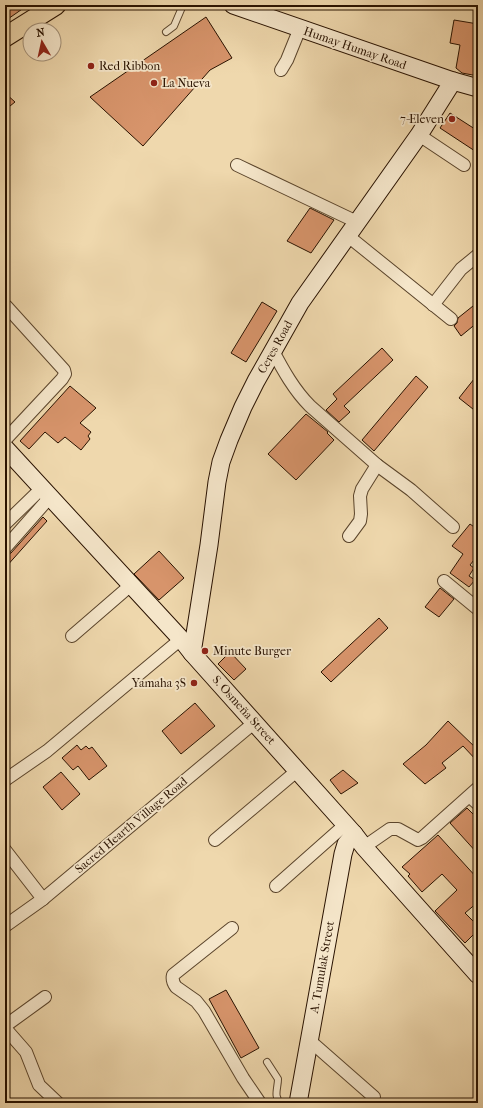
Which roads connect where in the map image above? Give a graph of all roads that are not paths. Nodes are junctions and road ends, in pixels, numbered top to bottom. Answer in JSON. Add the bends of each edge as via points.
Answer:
{"nodes":[{"id":1,"x":56,"y":5,"type":"edge"},
{"id":2,"x":183,"y":5,"type":"edge"},
{"id":3,"x":233,"y":5,"type":"edge"},
{"id":4,"x":300,"y":28,"type":"junction"},
{"id":5,"x":166,"y":32,"type":"dead end"},
{"id":6,"x":5,"y":37,"type":"edge"},
{"id":7,"x":281,"y":70,"type":"dead end"},
{"id":8,"x":452,"y":82,"type":"junction"},
{"id":9,"x":478,"y":88,"type":"edge"},
{"id":10,"x":419,"y":135,"type":"junction"},
{"id":11,"x":237,"y":165,"type":"dead end"},
{"id":12,"x":464,"y":165,"type":"dead end"},
{"id":13,"x":352,"y":229,"type":"junction"},
{"id":14,"x":478,"y":256,"type":"edge"},
{"id":15,"x":433,"y":305,"type":"junction"},
{"id":16,"x":6,"y":306,"type":"dead end"},
{"id":17,"x":451,"y":319,"type":"dead end"},
{"id":18,"x":273,"y":351,"type":"junction"},
{"id":19,"x":5,"y":440,"type":"edge"},
{"id":20,"x":5,"y":448,"type":"edge"},
{"id":21,"x":377,"y":465,"type":"junction"},
{"id":22,"x":46,"y":492,"type":"junction"},
{"id":23,"x":5,"y":524,"type":"edge"},
{"id":24,"x":453,"y":527,"type":"dead end"},
{"id":25,"x":349,"y":536,"type":"dead end"},
{"id":26,"x":5,"y":548,"type":"edge"},
{"id":27,"x":444,"y":580,"type":"dead end"},
{"id":28,"x":131,"y":585,"type":"junction"},
{"id":29,"x":478,"y":609,"type":"edge"},
{"id":30,"x":72,"y":636,"type":"dead end"},
{"id":31,"x":181,"y":639,"type":"junction"},
{"id":32,"x":192,"y":652,"type":"junction"},
{"id":33,"x":255,"y":722,"type":"junction"},
{"id":34,"x":298,"y":770,"type":"junction"},
{"id":35,"x":5,"y":780,"type":"edge"},
{"id":36,"x":478,"y":788,"type":"edge"},
{"id":37,"x":467,"y":798,"type":"junction"},
{"id":38,"x":478,"y":808,"type":"edge"},
{"id":39,"x":350,"y":829,"type":"junction"},
{"id":40,"x":215,"y":840,"type":"dead end"},
{"id":41,"x":364,"y":847,"type":"junction"},
{"id":42,"x":5,"y":850,"type":"edge"},
{"id":43,"x":276,"y":886,"type":"dead end"},
{"id":44,"x":43,"y":899,"type":"junction"},
{"id":45,"x":5,"y":926,"type":"edge"},
{"id":46,"x":232,"y":928,"type":"dead end"},
{"id":47,"x":478,"y":975,"type":"edge"},
{"id":48,"x":45,"y":997,"type":"dead end"},
{"id":49,"x":5,"y":1027,"type":"edge"},
{"id":50,"x":309,"y":1040,"type":"junction"},
{"id":51,"x":267,"y":1062,"type":"dead end"},
{"id":52,"x":374,"y":1097,"type":"dead end"},
{"id":53,"x":58,"y":1103,"type":"edge"},
{"id":54,"x":260,"y":1103,"type":"edge"},
{"id":55,"x":281,"y":1103,"type":"edge"},
{"id":56,"x":298,"y":1103,"type":"edge"}],
"edges":[{"from":1,"to":6,"type":"main road"},
{"from":2,"to":5,"type":"lane","via":[[174,26]]},
{"from":3,"to":4,"type":"street","name":"Humay Humay Road"},
{"from":4,"to":7,"type":"street"},
{"from":4,"to":8,"type":"street","name":"Humay Humay Road"},
{"from":8,"to":9,"type":"street","name":"Humay Humay Road"},
{"from":8,"to":10,"type":"street","name":"Ceres Road"},
{"from":10,"to":12,"type":"street"},
{"from":10,"to":13,"type":"street","name":"Ceres Road"},
{"from":11,"to":13,"type":"street"},
{"from":13,"to":15,"type":"street"},
{"from":13,"to":18,"type":"street","name":"Ceres Road","via":[[300,303]]},
{"from":14,"to":15,"type":"street","via":[[461,269]]},
{"from":15,"to":17,"type":"street"},
{"from":16,"to":19,"type":"street","via":[[65,374]]},
{"from":18,"to":21,"type":"street","via":[[302,398]]},
{"from":18,"to":32,"type":"street","name":"Ceres Road","via":[[244,407],[221,462]]},
{"from":20,"to":22,"type":"street","name":"S. Osmeña Street"},
{"from":21,"to":24,"type":"street","via":[[411,490]]},
{"from":21,"to":25,"type":"street","via":[[362,489],[360,521]]},
{"from":22,"to":23,"type":"street"},
{"from":22,"to":26,"type":"street"},
{"from":22,"to":28,"type":"street","name":"S. Osmeña Street"},
{"from":27,"to":29,"type":"street"},
{"from":28,"to":30,"type":"street"},
{"from":28,"to":31,"type":"street","name":"S. Osmeña Street"},
{"from":31,"to":32,"type":"street","name":"S. Osmeña Street"},
{"from":31,"to":35,"type":"street","via":[[47,751]]},
{"from":32,"to":33,"type":"street","name":"S. Osmeña Street"},
{"from":33,"to":34,"type":"street","name":"S. Osmeña Street"},
{"from":33,"to":44,"type":"street","name":"Sacred Hearth Village Road"},
{"from":34,"to":39,"type":"street","name":"S. Osmeña Street"},
{"from":34,"to":40,"type":"street"},
{"from":36,"to":37,"type":"street"},
{"from":37,"to":38,"type":"lane"},
{"from":37,"to":41,"type":"street","via":[[418,840],[398,829],[390,829]]},
{"from":39,"to":41,"type":"street","name":"S. Osmeña Street"},
{"from":39,"to":43,"type":"street"},
{"from":39,"to":50,"type":"street","name":"A. Tumulak Street","via":[[343,854]]},
{"from":41,"to":47,"type":"street","name":"S. Osmeña Street"},
{"from":42,"to":44,"type":"street"},
{"from":44,"to":45,"type":"street","name":"Sacred Hearth Village Road"},
{"from":46,"to":54,"type":"street","via":[[173,974],[172,979],[176,987],[196,1000]]},
{"from":48,"to":49,"type":"street"},
{"from":49,"to":53,"type":"street","via":[[26,1052],[39,1085]]},
{"from":50,"to":52,"type":"street"},
{"from":50,"to":56,"type":"street","name":"A. Tumulak Street"},
{"from":51,"to":55,"type":"lane","via":[[278,1080],[276,1092]]}]}
